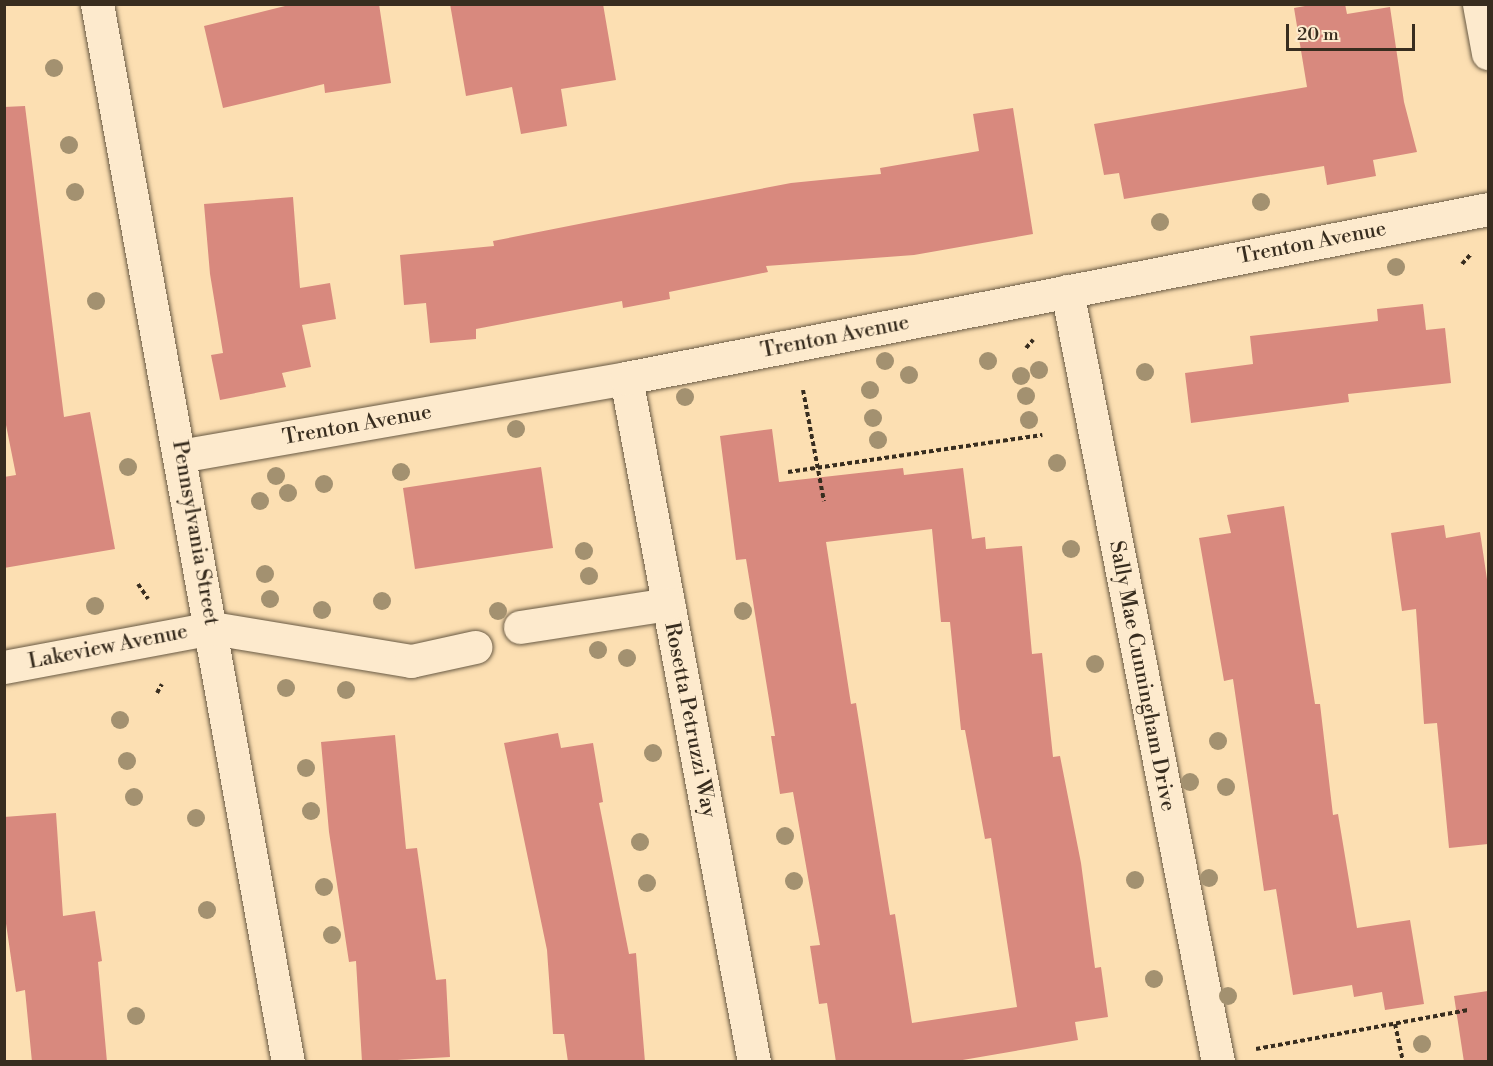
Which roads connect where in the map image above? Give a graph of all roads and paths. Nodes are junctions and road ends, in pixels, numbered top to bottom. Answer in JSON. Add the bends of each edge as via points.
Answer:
{"nodes":[{"id":1,"x":97,"y":4,"type":"edge"},
{"id":2,"x":1479,"y":4,"type":"edge"},
{"id":3,"x":1488,"y":53,"type":"edge"},
{"id":4,"x":1488,"y":209,"type":"edge"},
{"id":5,"x":1473,"y":251,"type":"dead end"},
{"id":6,"x":1462,"y":264,"type":"dead end"},
{"id":7,"x":1067,"y":291,"type":"junction"},
{"id":8,"x":1033,"y":340,"type":"dead end"},
{"id":9,"x":1026,"y":348,"type":"dead end"},
{"id":10,"x":626,"y":378,"type":"junction"},
{"id":11,"x":803,"y":390,"type":"dead end"},
{"id":12,"x":1042,"y":435,"type":"dead end"},
{"id":13,"x":180,"y":456,"type":"junction"},
{"id":14,"x":818,"y":468,"type":"junction"},
{"id":15,"x":788,"y":472,"type":"dead end"},
{"id":16,"x":824,"y":501,"type":"dead end"},
{"id":17,"x":138,"y":584,"type":"dead end"},
{"id":18,"x":150,"y":603,"type":"dead end"},
{"id":19,"x":668,"y":604,"type":"junction"},
{"id":20,"x":520,"y":627,"type":"dead end"},
{"id":21,"x":212,"y":628,"type":"junction"},
{"id":22,"x":475,"y":647,"type":"dead end"},
{"id":23,"x":4,"y":667,"type":"edge"},
{"id":24,"x":162,"y":684,"type":"dead end"},
{"id":25,"x":157,"y":693,"type":"dead end"},
{"id":26,"x":1469,"y":1010,"type":"dead end"},
{"id":27,"x":1395,"y":1024,"type":"junction"},
{"id":28,"x":1253,"y":1050,"type":"dead end"},
{"id":29,"x":288,"y":1062,"type":"edge"},
{"id":30,"x":754,"y":1062,"type":"edge"},
{"id":31,"x":1218,"y":1062,"type":"edge"},
{"id":32,"x":1402,"y":1062,"type":"edge"}],
"edges":[{"from":1,"to":13,"type":"street","name":"Pennsylvania Street"},
{"from":2,"to":3,"type":"street"},
{"from":4,"to":7,"type":"street","name":"Trenton Avenue"},
{"from":5,"to":6,"type":"path"},
{"from":7,"to":10,"type":"street","name":"Trenton Avenue"},
{"from":7,"to":31,"type":"street","name":"Sally Mae Cunningham Drive"},
{"from":8,"to":9,"type":"path"},
{"from":10,"to":13,"type":"street","name":"Trenton Avenue"},
{"from":10,"to":19,"type":"street","name":"Rosetta Petruzzi Way"},
{"from":11,"to":14,"type":"path"},
{"from":12,"to":14,"type":"path"},
{"from":13,"to":21,"type":"street","name":"Pennsylvania Street"},
{"from":14,"to":15,"type":"path"},
{"from":14,"to":16,"type":"path"},
{"from":17,"to":18,"type":"path"},
{"from":19,"to":20,"type":"street"},
{"from":19,"to":30,"type":"street","name":"Rosetta Petruzzi Way"},
{"from":21,"to":22,"type":"street","via":[[411,661]]},
{"from":21,"to":23,"type":"street","name":"Lakeview Avenue"},
{"from":21,"to":29,"type":"street","name":"Pennsylvania Street"},
{"from":24,"to":25,"type":"path"},
{"from":26,"to":27,"type":"path"},
{"from":27,"to":28,"type":"path"},
{"from":27,"to":32,"type":"path"}]}
